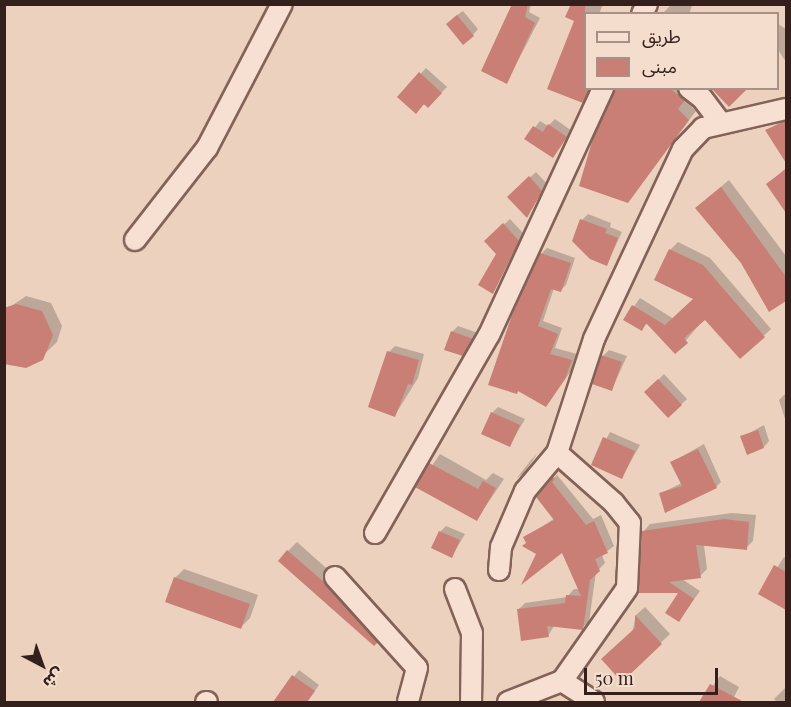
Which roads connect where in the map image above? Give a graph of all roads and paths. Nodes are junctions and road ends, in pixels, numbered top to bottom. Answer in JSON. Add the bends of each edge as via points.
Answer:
{"nodes":[{"id":1,"x":282,"y":4,"type":"edge"},
{"id":2,"x":602,"y":90,"type":"edge"},
{"id":3,"x":692,"y":90,"type":"edge"},
{"id":4,"x":786,"y":109,"type":"edge"},
{"id":5,"x":721,"y":123,"type":"junction"},
{"id":6,"x":135,"y":240,"type":"dead end"},
{"id":7,"x":557,"y":453,"type":"junction"},
{"id":8,"x":375,"y":532,"type":"dead end"},
{"id":9,"x":500,"y":570,"type":"dead end"},
{"id":10,"x":335,"y":577,"type":"dead end"},
{"id":11,"x":455,"y":589,"type":"dead end"},
{"id":12,"x":562,"y":681,"type":"junction"},
{"id":13,"x":408,"y":702,"type":"edge"},
{"id":14,"x":471,"y":702,"type":"edge"},
{"id":15,"x":507,"y":702,"type":"edge"},
{"id":16,"x":594,"y":702,"type":"edge"}],
"edges":[{"from":1,"to":6,"type":"street","via":[[207,148]]},
{"from":2,"to":8,"type":"street","via":[[489,335]]},
{"from":3,"to":5,"type":"street"},
{"from":4,"to":5,"type":"street"},
{"from":5,"to":7,"type":"street","via":[[703,128],[683,149],[594,339]]},
{"from":7,"to":9,"type":"street","via":[[525,491],[501,547]]},
{"from":7,"to":12,"type":"street","via":[[614,502],[630,523],[627,588]]},
{"from":10,"to":13,"type":"street","via":[[417,668]]},
{"from":11,"to":14,"type":"street","via":[[472,633]]},
{"from":12,"to":15,"type":"street"},
{"from":12,"to":16,"type":"street"}]}
